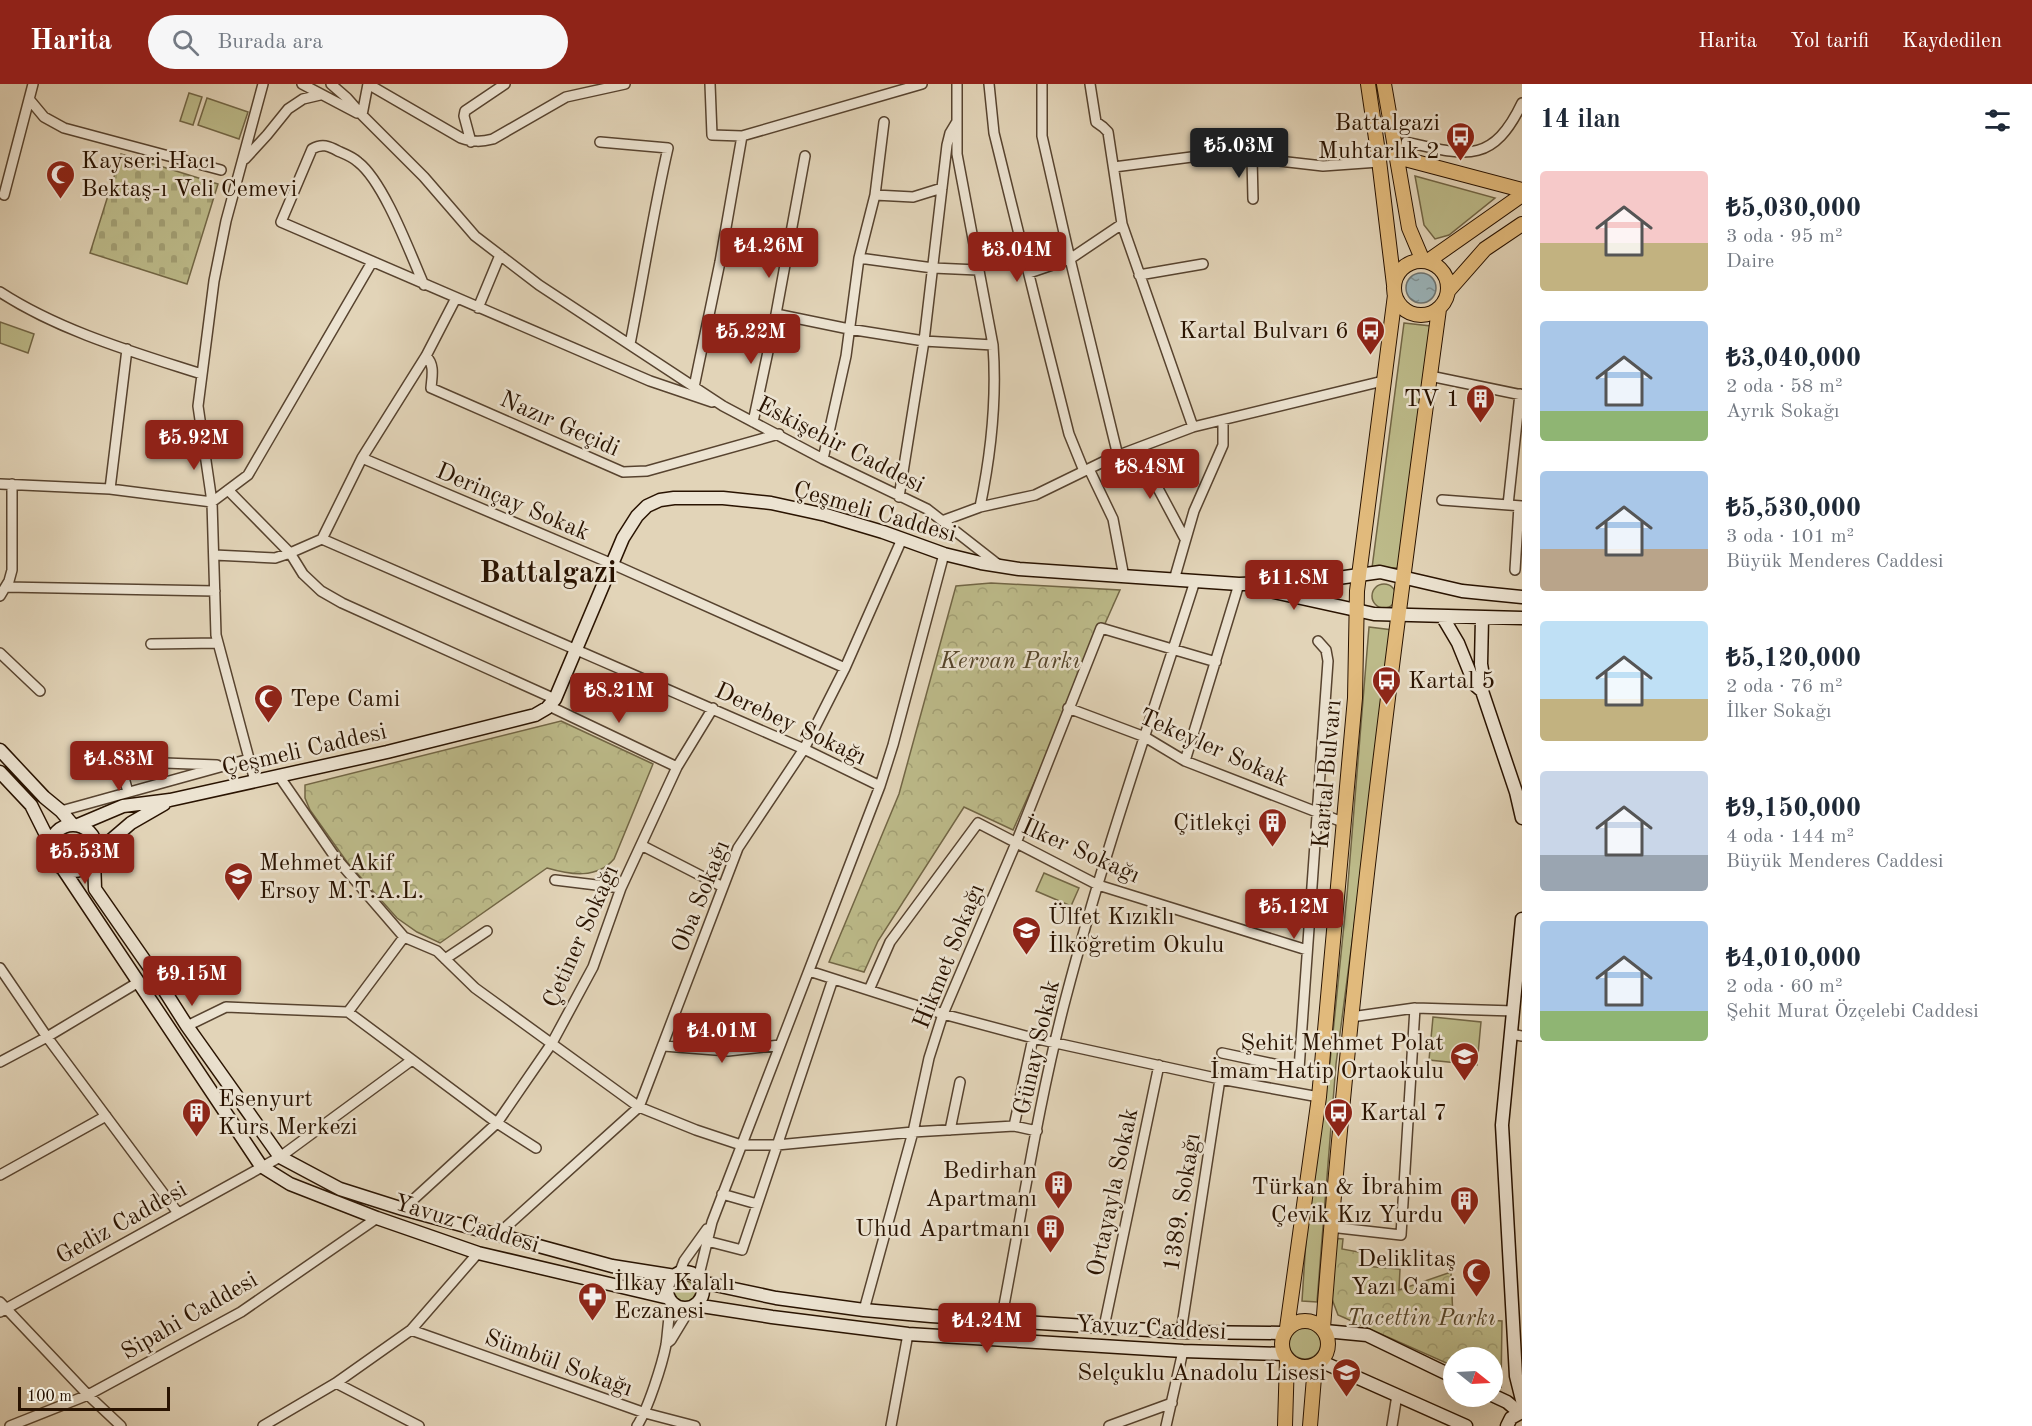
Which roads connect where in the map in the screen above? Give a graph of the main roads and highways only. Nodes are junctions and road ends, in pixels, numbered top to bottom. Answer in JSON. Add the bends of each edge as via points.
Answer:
{"nodes":[{"id":1,"x":1368,"y":84,"type":"edge"},
{"id":2,"x":1384,"y":84,"type":"edge"},
{"id":3,"x":1401,"y":158,"type":"junction"},
{"id":4,"x":1522,"y":189,"type":"edge"},
{"id":5,"x":1522,"y":195,"type":"edge"},
{"id":6,"x":1522,"y":224,"type":"edge"},
{"id":7,"x":1425,"y":261,"type":"junction"},
{"id":8,"x":1394,"y":290,"type":"junction"},
{"id":9,"x":1448,"y":291,"type":"junction"},
{"id":10,"x":1439,"y":309,"type":"junction"},
{"id":11,"x":1324,"y":1330,"type":"junction"},
{"id":12,"x":1286,"y":1331,"type":"junction"},
{"id":13,"x":1286,"y":1356,"type":"junction"},
{"id":14,"x":1318,"y":1363,"type":"junction"},
{"id":15,"x":1285,"y":1426,"type":"edge"},
{"id":16,"x":1310,"y":1426,"type":"edge"}],
"edges":[{"from":1,"to":8,"type":"main road","name":"Kartal Bulvarı"},
{"from":2,"to":3,"type":"main road"},
{"from":3,"to":4,"type":"main road"},
{"from":3,"to":7,"type":"main road","via":[[1409,228]]},
{"from":5,"to":7,"type":"main road"},
{"from":6,"to":9,"type":"main road","via":[[1485,249]]},
{"from":7,"to":8,"type":"main road","via":[[1403,267],[1395,278]]},
{"from":7,"to":9,"type":"main road","via":[[1444,272]]},
{"from":8,"to":10,"type":"main road","via":[[1403,309],[1414,315],[1428,315]]},
{"from":8,"to":12,"type":"main road","name":"Kartal Bulvarı","via":[[1359,576],[1355,698],[1319,1097]]},
{"from":9,"to":10,"type":"main road"},
{"from":10,"to":11,"type":"main road","via":[[1351,1017]]},
{"from":11,"to":12,"type":"main road","via":[[1307,1320],[1295,1322]]},
{"from":11,"to":14,"type":"main road","via":[[1328,1345]]},
{"from":12,"to":13,"type":"main road","via":[[1282,1342]]},
{"from":13,"to":14,"type":"main road","via":[[1303,1367]]},
{"from":13,"to":15,"type":"main road"},
{"from":14,"to":16,"type":"main road"}]}
